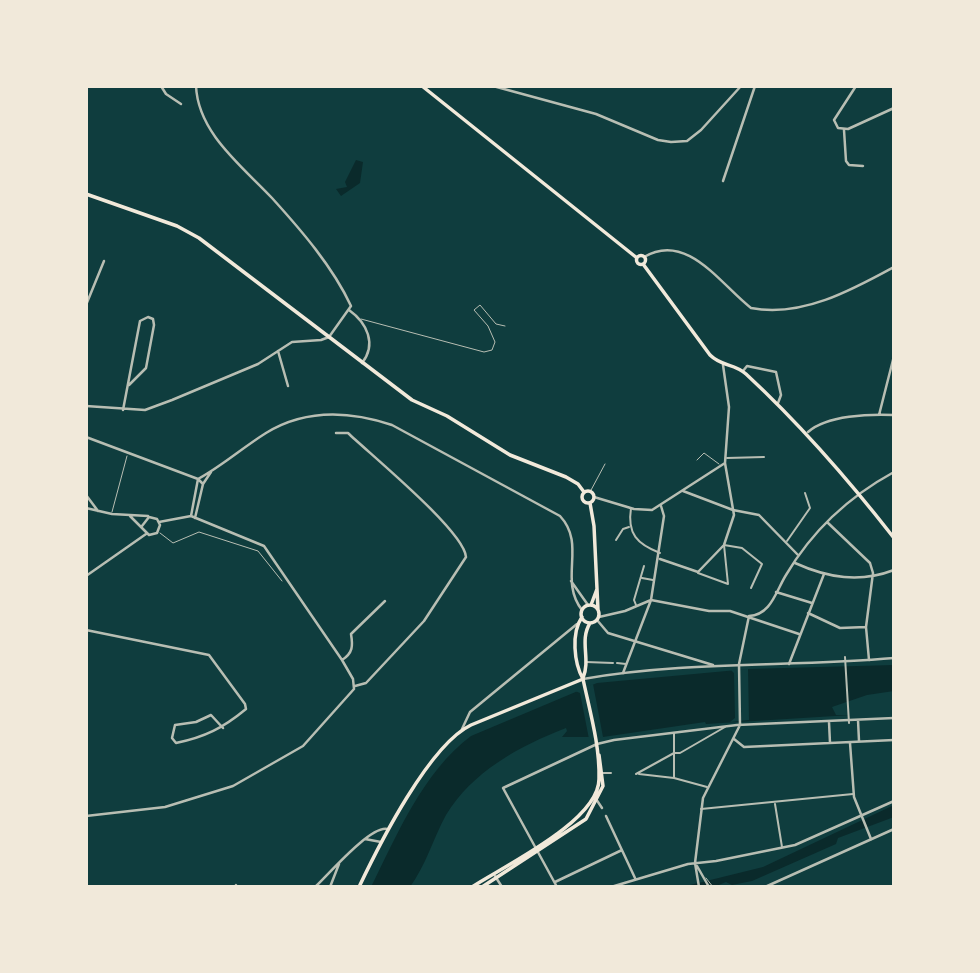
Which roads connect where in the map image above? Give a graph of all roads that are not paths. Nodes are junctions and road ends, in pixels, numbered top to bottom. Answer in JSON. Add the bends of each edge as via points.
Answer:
{"nodes":[{"id":1,"x":161,"y":86,"type":"edge"},
{"id":2,"x":196,"y":86,"type":"edge"},
{"id":3,"x":422,"y":86,"type":"edge"},
{"id":4,"x":494,"y":86,"type":"edge"},
{"id":5,"x":741,"y":86,"type":"edge"},
{"id":6,"x":755,"y":86,"type":"edge"},
{"id":7,"x":856,"y":86,"type":"edge"},
{"id":8,"x":181,"y":104,"type":"dead end"},
{"id":9,"x":894,"y":108,"type":"edge"},
{"id":10,"x":844,"y":130,"type":"junction"},
{"id":11,"x":863,"y":166,"type":"dead end"},
{"id":12,"x":723,"y":181,"type":"dead end"},
{"id":13,"x":86,"y":187,"type":"edge"},
{"id":14,"x":88,"y":195,"type":"edge"},
{"id":15,"x":644,"y":257,"type":"junction"},
{"id":16,"x":637,"y":258,"type":"junction"},
{"id":17,"x":104,"y":261,"type":"dead end"},
{"id":18,"x":643,"y":264,"type":"junction"},
{"id":19,"x":894,"y":268,"type":"edge"},
{"id":20,"x":86,"y":305,"type":"edge"},
{"id":21,"x":349,"y":310,"type":"junction"},
{"id":22,"x":361,"y":319,"type":"junction"},
{"id":23,"x":505,"y":326,"type":"dead end"},
{"id":24,"x":329,"y":337,"type":"junction"},
{"id":25,"x":278,"y":351,"type":"junction"},
{"id":26,"x":894,"y":356,"type":"edge"},
{"id":27,"x":362,"y":363,"type":"junction"},
{"id":28,"x":723,"y":365,"type":"junction"},
{"id":29,"x":743,"y":371,"type":"junction"},
{"id":30,"x":129,"y":385,"type":"junction"},
{"id":31,"x":288,"y":386,"type":"dead end"},
{"id":32,"x":778,"y":403,"type":"junction"},
{"id":33,"x":86,"y":406,"type":"edge"},
{"id":34,"x":123,"y":410,"type":"junction"},
{"id":35,"x":879,"y":415,"type":"junction"},
{"id":36,"x":894,"y":415,"type":"edge"},
{"id":37,"x":808,"y":432,"type":"junction"},
{"id":38,"x":336,"y":433,"type":"dead end"},
{"id":39,"x":86,"y":437,"type":"edge"},
{"id":40,"x":128,"y":453,"type":"junction"},
{"id":41,"x":764,"y":457,"type":"dead end"},
{"id":42,"x":726,"y":458,"type":"junction"},
{"id":43,"x":697,"y":460,"type":"dead end"},
{"id":44,"x":605,"y":464,"type":"dead end"},
{"id":45,"x":722,"y":464,"type":"junction"},
{"id":46,"x":894,"y":471,"type":"edge"},
{"id":47,"x":212,"y":472,"type":"junction"},
{"id":48,"x":198,"y":479,"type":"junction"},
{"id":49,"x":203,"y":484,"type":"junction"},
{"id":50,"x":683,"y":491,"type":"junction"},
{"id":51,"x":584,"y":492,"type":"junction"},
{"id":52,"x":590,"y":492,"type":"junction"},
{"id":53,"x":859,"y":492,"type":"junction"},
{"id":54,"x":805,"y":493,"type":"dead end"},
{"id":55,"x":86,"y":495,"type":"edge"},
{"id":56,"x":594,"y":497,"type":"junction"},
{"id":57,"x":590,"y":503,"type":"junction"},
{"id":58,"x":661,"y":506,"type":"junction"},
{"id":59,"x":86,"y":508,"type":"edge"},
{"id":60,"x":631,"y":508,"type":"junction"},
{"id":61,"x":733,"y":510,"type":"junction"},
{"id":62,"x":98,"y":511,"type":"junction"},
{"id":63,"x":112,"y":514,"type":"junction"},
{"id":64,"x":130,"y":516,"type":"junction"},
{"id":65,"x":149,"y":517,"type":"junction"},
{"id":66,"x":193,"y":517,"type":"junction"},
{"id":67,"x":159,"y":522,"type":"junction"},
{"id":68,"x":827,"y":522,"type":"junction"},
{"id":69,"x":142,"y":526,"type":"junction"},
{"id":70,"x":629,"y":527,"type":"junction"},
{"id":71,"x":159,"y":531,"type":"junction"},
{"id":72,"x":146,"y":534,"type":"junction"},
{"id":73,"x":894,"y":538,"type":"edge"},
{"id":74,"x":616,"y":540,"type":"dead end"},
{"id":75,"x":787,"y":541,"type":"junction"},
{"id":76,"x":724,"y":545,"type":"junction"},
{"id":77,"x":660,"y":553,"type":"junction"},
{"id":78,"x":799,"y":557,"type":"junction"},
{"id":79,"x":660,"y":559,"type":"junction"},
{"id":80,"x":795,"y":563,"type":"junction"},
{"id":81,"x":644,"y":566,"type":"dead end"},
{"id":82,"x":894,"y":570,"type":"edge"},
{"id":83,"x":698,"y":572,"type":"junction"},
{"id":84,"x":824,"y":574,"type":"junction"},
{"id":85,"x":86,"y":576,"type":"edge"},
{"id":86,"x":640,"y":578,"type":"junction"},
{"id":87,"x":872,"y":579,"type":"junction"},
{"id":88,"x":655,"y":580,"type":"junction"},
{"id":89,"x":282,"y":581,"type":"dead end"},
{"id":90,"x":571,"y":581,"type":"junction"},
{"id":91,"x":597,"y":587,"type":"junction"},
{"id":92,"x":751,"y":589,"type":"dead end"},
{"id":93,"x":776,"y":592,"type":"junction"},
{"id":94,"x":651,"y":600,"type":"junction"},
{"id":95,"x":386,"y":601,"type":"dead end"},
{"id":96,"x":812,"y":603,"type":"junction"},
{"id":97,"x":590,"y":605,"type":"junction"},
{"id":98,"x":636,"y":605,"type":"junction"},
{"id":99,"x":582,"y":610,"type":"junction"},
{"id":100,"x":598,"y":610,"type":"junction"},
{"id":101,"x":808,"y":613,"type":"junction"},
{"id":102,"x":749,"y":616,"type":"junction"},
{"id":103,"x":582,"y":617,"type":"junction"},
{"id":104,"x":600,"y":618,"type":"junction"},
{"id":105,"x":590,"y":623,"type":"junction"},
{"id":106,"x":577,"y":624,"type":"junction"},
{"id":107,"x":866,"y":627,"type":"junction"},
{"id":108,"x":86,"y":630,"type":"edge"},
{"id":109,"x":799,"y":634,"type":"junction"},
{"id":110,"x":636,"y":641,"type":"junction"},
{"id":111,"x":894,"y":658,"type":"edge"},
{"id":112,"x":845,"y":659,"type":"junction"},
{"id":113,"x":342,"y":660,"type":"junction"},
{"id":114,"x":869,"y":660,"type":"junction"},
{"id":115,"x":586,"y":662,"type":"junction"},
{"id":116,"x":627,"y":664,"type":"junction"},
{"id":117,"x":739,"y":664,"type":"junction"},
{"id":118,"x":789,"y":664,"type":"junction"},
{"id":119,"x":713,"y":665,"type":"junction"},
{"id":120,"x":623,"y":673,"type":"junction"},
{"id":121,"x":583,"y":679,"type":"junction"},
{"id":122,"x":355,"y":686,"type":"junction"},
{"id":123,"x":894,"y":718,"type":"edge"},
{"id":124,"x":858,"y":720,"type":"junction"},
{"id":125,"x":829,"y":721,"type":"junction"},
{"id":126,"x":849,"y":721,"type":"junction"},
{"id":127,"x":740,"y":724,"type":"junction"},
{"id":128,"x":724,"y":727,"type":"junction"},
{"id":129,"x":223,"y":728,"type":"junction"},
{"id":130,"x":462,"y":730,"type":"junction"},
{"id":131,"x":674,"y":732,"type":"junction"},
{"id":132,"x":734,"y":739,"type":"junction"},
{"id":133,"x":894,"y":740,"type":"edge"},
{"id":134,"x":597,"y":741,"type":"junction"},
{"id":135,"x":859,"y":742,"type":"junction"},
{"id":136,"x":830,"y":743,"type":"junction"},
{"id":137,"x":849,"y":743,"type":"junction"},
{"id":138,"x":674,"y":753,"type":"junction"},
{"id":139,"x":602,"y":773,"type":"junction"},
{"id":140,"x":611,"y":773,"type":"dead end"},
{"id":141,"x":674,"y":778,"type":"junction"},
{"id":142,"x":708,"y":787,"type":"junction"},
{"id":143,"x":854,"y":794,"type":"junction"},
{"id":144,"x":596,"y":799,"type":"junction"},
{"id":145,"x":894,"y":801,"type":"edge"},
{"id":146,"x":775,"y":803,"type":"junction"},
{"id":147,"x":601,"y":808,"type":"dead end"},
{"id":148,"x":701,"y":809,"type":"junction"},
{"id":149,"x":86,"y":816,"type":"edge"},
{"id":150,"x":606,"y":816,"type":"dead end"},
{"id":151,"x":862,"y":816,"type":"junction"},
{"id":152,"x":387,"y":829,"type":"junction"},
{"id":153,"x":894,"y":830,"type":"edge"},
{"id":154,"x":365,"y":839,"type":"junction"},
{"id":155,"x":871,"y":839,"type":"junction"},
{"id":156,"x":381,"y":842,"type":"junction"},
{"id":157,"x":782,"y":848,"type":"junction"},
{"id":158,"x":536,"y":849,"type":"junction"},
{"id":159,"x":622,"y":850,"type":"junction"},
{"id":160,"x":695,"y":863,"type":"junction"},
{"id":161,"x":340,"y":864,"type":"junction"},
{"id":162,"x":495,"y":876,"type":"junction"},
{"id":163,"x":635,"y":878,"type":"junction"},
{"id":164,"x":555,"y":883,"type":"junction"},
{"id":165,"x":315,"y":887,"type":"edge"},
{"id":166,"x":330,"y":887,"type":"edge"},
{"id":167,"x":359,"y":887,"type":"edge"},
{"id":168,"x":472,"y":887,"type":"edge"},
{"id":169,"x":482,"y":887,"type":"edge"},
{"id":170,"x":502,"y":887,"type":"edge"},
{"id":171,"x":558,"y":887,"type":"edge"},
{"id":172,"x":611,"y":887,"type":"edge"},
{"id":173,"x":699,"y":887,"type":"edge"},
{"id":174,"x":711,"y":887,"type":"edge"},
{"id":175,"x":765,"y":887,"type":"edge"}],
"edges":[{"from":1,"to":8,"type":"street"},
{"from":2,"to":21,"type":"street","via":[[202,116],[237,165],[271,198],[343,288]]},
{"from":3,"to":16,"type":"main road"},
{"from":4,"to":5,"type":"street","via":[[596,114],[671,142],[687,141],[701,130]]},
{"from":6,"to":12,"type":"street"},
{"from":7,"to":10,"type":"street","via":[[834,120],[835,126]]},
{"from":9,"to":10,"type":"street"},
{"from":10,"to":11,"type":"street","via":[[846,162]]},
{"from":13,"to":14,"type":"main road"},
{"from":14,"to":24,"type":"main road","via":[[200,238]]},
{"from":15,"to":16,"type":"main road"},
{"from":15,"to":18,"type":"main road"},
{"from":15,"to":19,"type":"street","via":[[660,250],[692,256],[751,308],[763,310],[819,302]]},
{"from":16,"to":18,"type":"main road"},
{"from":17,"to":20,"type":"street"},
{"from":18,"to":28,"type":"main road","via":[[710,355]]},
{"from":21,"to":22,"type":"street"},
{"from":21,"to":24,"type":"street"},
{"from":22,"to":23,"type":"lane","via":[[484,352],[492,350],[495,342],[474,310],[480,305],[496,324]]},
{"from":22,"to":27,"type":"street","via":[[371,344]]},
{"from":24,"to":25,"type":"street","via":[[292,342]]},
{"from":24,"to":27,"type":"main road"},
{"from":25,"to":31,"type":"street"},
{"from":25,"to":34,"type":"street","via":[[172,400],[145,410]]},
{"from":26,"to":35,"type":"street"},
{"from":27,"to":51,"type":"main road","via":[[412,400],[510,455],[566,477]]},
{"from":28,"to":29,"type":"main road"},
{"from":28,"to":42,"type":"street","via":[[730,418]]},
{"from":29,"to":32,"type":"main road"},
{"from":29,"to":32,"type":"street","via":[[747,366],[776,372],[781,395]]},
{"from":30,"to":30,"type":"street","via":[[140,321],[148,317],[154,325],[146,368]]},
{"from":30,"to":34,"type":"street"},
{"from":32,"to":37,"type":"main road"},
{"from":33,"to":34,"type":"street"},
{"from":35,"to":36,"type":"street"},
{"from":35,"to":37,"type":"street","via":[[818,424]]},
{"from":37,"to":53,"type":"main road"},
{"from":38,"to":122,"type":"street","via":[[348,433],[444,522],[463,545],[466,557],[424,621],[366,683]]},
{"from":39,"to":40,"type":"street"},
{"from":40,"to":48,"type":"street"},
{"from":40,"to":63,"type":"lane"},
{"from":41,"to":42,"type":"street"},
{"from":42,"to":45,"type":"street"},
{"from":43,"to":45,"type":"lane","via":[[704,453]]},
{"from":44,"to":52,"type":"lane"},
{"from":45,"to":50,"type":"street"},
{"from":45,"to":61,"type":"street"},
{"from":46,"to":53,"type":"street"},
{"from":47,"to":48,"type":"street"},
{"from":47,"to":49,"type":"street"},
{"from":47,"to":90,"type":"street","via":[[288,423],[324,414],[381,422],[553,511],[563,520],[573,545]]},
{"from":48,"to":49,"type":"street"},
{"from":48,"to":66,"type":"street"},
{"from":49,"to":66,"type":"street"},
{"from":50,"to":58,"type":"street"},
{"from":50,"to":61,"type":"street"},
{"from":51,"to":52,"type":"main road"},
{"from":51,"to":57,"type":"main road","via":[[583,500]]},
{"from":52,"to":56,"type":"main road"},
{"from":53,"to":68,"type":"street"},
{"from":53,"to":73,"type":"main road"},
{"from":54,"to":75,"type":"street","via":[[810,508]]},
{"from":55,"to":62,"type":"street"},
{"from":56,"to":57,"type":"main road"},
{"from":56,"to":60,"type":"street"},
{"from":57,"to":91,"type":"main road"},
{"from":58,"to":60,"type":"street","via":[[645,511]]},
{"from":58,"to":77,"type":"street"},
{"from":59,"to":62,"type":"street"},
{"from":60,"to":70,"type":"street"},
{"from":61,"to":75,"type":"street","via":[[764,518]]},
{"from":61,"to":76,"type":"street"},
{"from":62,"to":63,"type":"street"},
{"from":63,"to":64,"type":"street"},
{"from":64,"to":65,"type":"street"},
{"from":64,"to":69,"type":"street"},
{"from":65,"to":67,"type":"street"},
{"from":65,"to":69,"type":"street"},
{"from":66,"to":67,"type":"street"},
{"from":66,"to":113,"type":"street","via":[[269,550]]},
{"from":67,"to":71,"type":"street"},
{"from":68,"to":78,"type":"street"},
{"from":68,"to":87,"type":"street","via":[[870,563]]},
{"from":69,"to":72,"type":"street"},
{"from":70,"to":74,"type":"street"},
{"from":70,"to":77,"type":"street","via":[[636,540]]},
{"from":71,"to":72,"type":"street"},
{"from":71,"to":89,"type":"lane","via":[[173,543],[199,532],[250,548],[264,557]]},
{"from":72,"to":85,"type":"street"},
{"from":75,"to":78,"type":"street"},
{"from":76,"to":83,"type":"street"},
{"from":76,"to":83,"type":"street","via":[[729,583]]},
{"from":76,"to":92,"type":"street","via":[[742,548],[762,564]]},
{"from":77,"to":79,"type":"street"},
{"from":78,"to":80,"type":"street"},
{"from":79,"to":83,"type":"street"},
{"from":79,"to":88,"type":"street"},
{"from":80,"to":84,"type":"street"},
{"from":80,"to":93,"type":"street"},
{"from":81,"to":86,"type":"street"},
{"from":82,"to":87,"type":"street"},
{"from":84,"to":87,"type":"street"},
{"from":84,"to":96,"type":"street"},
{"from":86,"to":88,"type":"street"},
{"from":86,"to":98,"type":"street"},
{"from":87,"to":107,"type":"street"},
{"from":88,"to":94,"type":"street"},
{"from":90,"to":97,"type":"street"},
{"from":90,"to":99,"type":"street","via":[[571,591]]},
{"from":91,"to":97,"type":"main road"},
{"from":91,"to":100,"type":"main road"},
{"from":93,"to":96,"type":"street"},
{"from":93,"to":102,"type":"street","via":[[764,612]]},
{"from":94,"to":98,"type":"street"},
{"from":94,"to":102,"type":"street"},
{"from":94,"to":110,"type":"street"},
{"from":95,"to":113,"type":"street","via":[[351,634],[351,653]]},
{"from":96,"to":101,"type":"street"},
{"from":97,"to":99,"type":"main road"},
{"from":97,"to":100,"type":"main road"},
{"from":98,"to":104,"type":"street"},
{"from":99,"to":103,"type":"main road"},
{"from":100,"to":104,"type":"main road"},
{"from":101,"to":107,"type":"street","via":[[840,628]]},
{"from":101,"to":109,"type":"street"},
{"from":102,"to":109,"type":"street"},
{"from":102,"to":117,"type":"street"},
{"from":103,"to":105,"type":"main road"},
{"from":103,"to":106,"type":"main road"},
{"from":104,"to":105,"type":"main road"},
{"from":104,"to":110,"type":"street","via":[[603,630]]},
{"from":105,"to":115,"type":"main road","via":[[584,633]]},
{"from":106,"to":121,"type":"main road"},
{"from":106,"to":130,"type":"street","via":[[470,712]]},
{"from":107,"to":114,"type":"street"},
{"from":108,"to":129,"type":"street","via":[[209,655],[246,706]]},
{"from":109,"to":118,"type":"street"},
{"from":110,"to":116,"type":"street"},
{"from":110,"to":119,"type":"street"},
{"from":111,"to":114,"type":"street"},
{"from":112,"to":114,"type":"street"},
{"from":112,"to":118,"type":"street"},
{"from":112,"to":126,"type":"street"},
{"from":113,"to":122,"type":"street"},
{"from":115,"to":116,"type":"street"},
{"from":115,"to":121,"type":"main road"},
{"from":116,"to":120,"type":"street"},
{"from":117,"to":118,"type":"street"},
{"from":117,"to":119,"type":"street"},
{"from":117,"to":127,"type":"street"},
{"from":119,"to":120,"type":"street"},
{"from":120,"to":121,"type":"street"},
{"from":121,"to":130,"type":"main road"},
{"from":121,"to":134,"type":"main road"},
{"from":122,"to":149,"type":"street","via":[[303,746],[233,786],[165,807]]},
{"from":123,"to":124,"type":"street"},
{"from":124,"to":126,"type":"street"},
{"from":124,"to":135,"type":"street"},
{"from":125,"to":126,"type":"street"},
{"from":125,"to":127,"type":"street"},
{"from":125,"to":136,"type":"street"},
{"from":127,"to":128,"type":"street"},
{"from":127,"to":132,"type":"street"},
{"from":128,"to":131,"type":"street"},
{"from":128,"to":138,"type":"street"},
{"from":129,"to":129,"type":"street","via":[[211,715],[175,725],[172,738],[176,743]]},
{"from":130,"to":152,"type":"main road"},
{"from":131,"to":134,"type":"street"},
{"from":131,"to":138,"type":"street"},
{"from":132,"to":136,"type":"street","via":[[744,747]]},
{"from":132,"to":142,"type":"street"},
{"from":133,"to":135,"type":"street"},
{"from":134,"to":139,"type":"main road"},
{"from":134,"to":144,"type":"main road","via":[[600,780]]},
{"from":134,"to":158,"type":"street","via":[[503,788]]},
{"from":135,"to":137,"type":"street"},
{"from":136,"to":137,"type":"street"},
{"from":137,"to":143,"type":"street"},
{"from":138,"to":141,"type":"street"},
{"from":138,"to":141,"type":"street","via":[[638,774]]},
{"from":139,"to":140,"type":"street"},
{"from":139,"to":144,"type":"main road","via":[[603,786]]},
{"from":141,"to":142,"type":"street"},
{"from":142,"to":148,"type":"street"},
{"from":143,"to":146,"type":"street"},
{"from":143,"to":151,"type":"street"},
{"from":144,"to":147,"type":"street"},
{"from":144,"to":158,"type":"main road","via":[[586,819]]},
{"from":145,"to":151,"type":"street"},
{"from":146,"to":148,"type":"street"},
{"from":146,"to":157,"type":"street"},
{"from":148,"to":160,"type":"street"},
{"from":150,"to":159,"type":"street"},
{"from":151,"to":155,"type":"street"},
{"from":151,"to":157,"type":"street"},
{"from":152,"to":154,"type":"street"},
{"from":152,"to":156,"type":"main road"},
{"from":153,"to":155,"type":"street"},
{"from":154,"to":156,"type":"street"},
{"from":154,"to":161,"type":"street"},
{"from":155,"to":175,"type":"street"},
{"from":156,"to":167,"type":"main road"},
{"from":157,"to":160,"type":"street"},
{"from":158,"to":162,"type":"main road"},
{"from":158,"to":164,"type":"street"},
{"from":159,"to":163,"type":"street"},
{"from":159,"to":164,"type":"street"},
{"from":160,"to":163,"type":"street"},
{"from":160,"to":173,"type":"street"},
{"from":160,"to":174,"type":"street"},
{"from":161,"to":165,"type":"street"},
{"from":161,"to":166,"type":"street"},
{"from":162,"to":168,"type":"main road"},
{"from":162,"to":169,"type":"main road"},
{"from":162,"to":170,"type":"street"},
{"from":163,"to":172,"type":"street"},
{"from":164,"to":171,"type":"street"}]}
